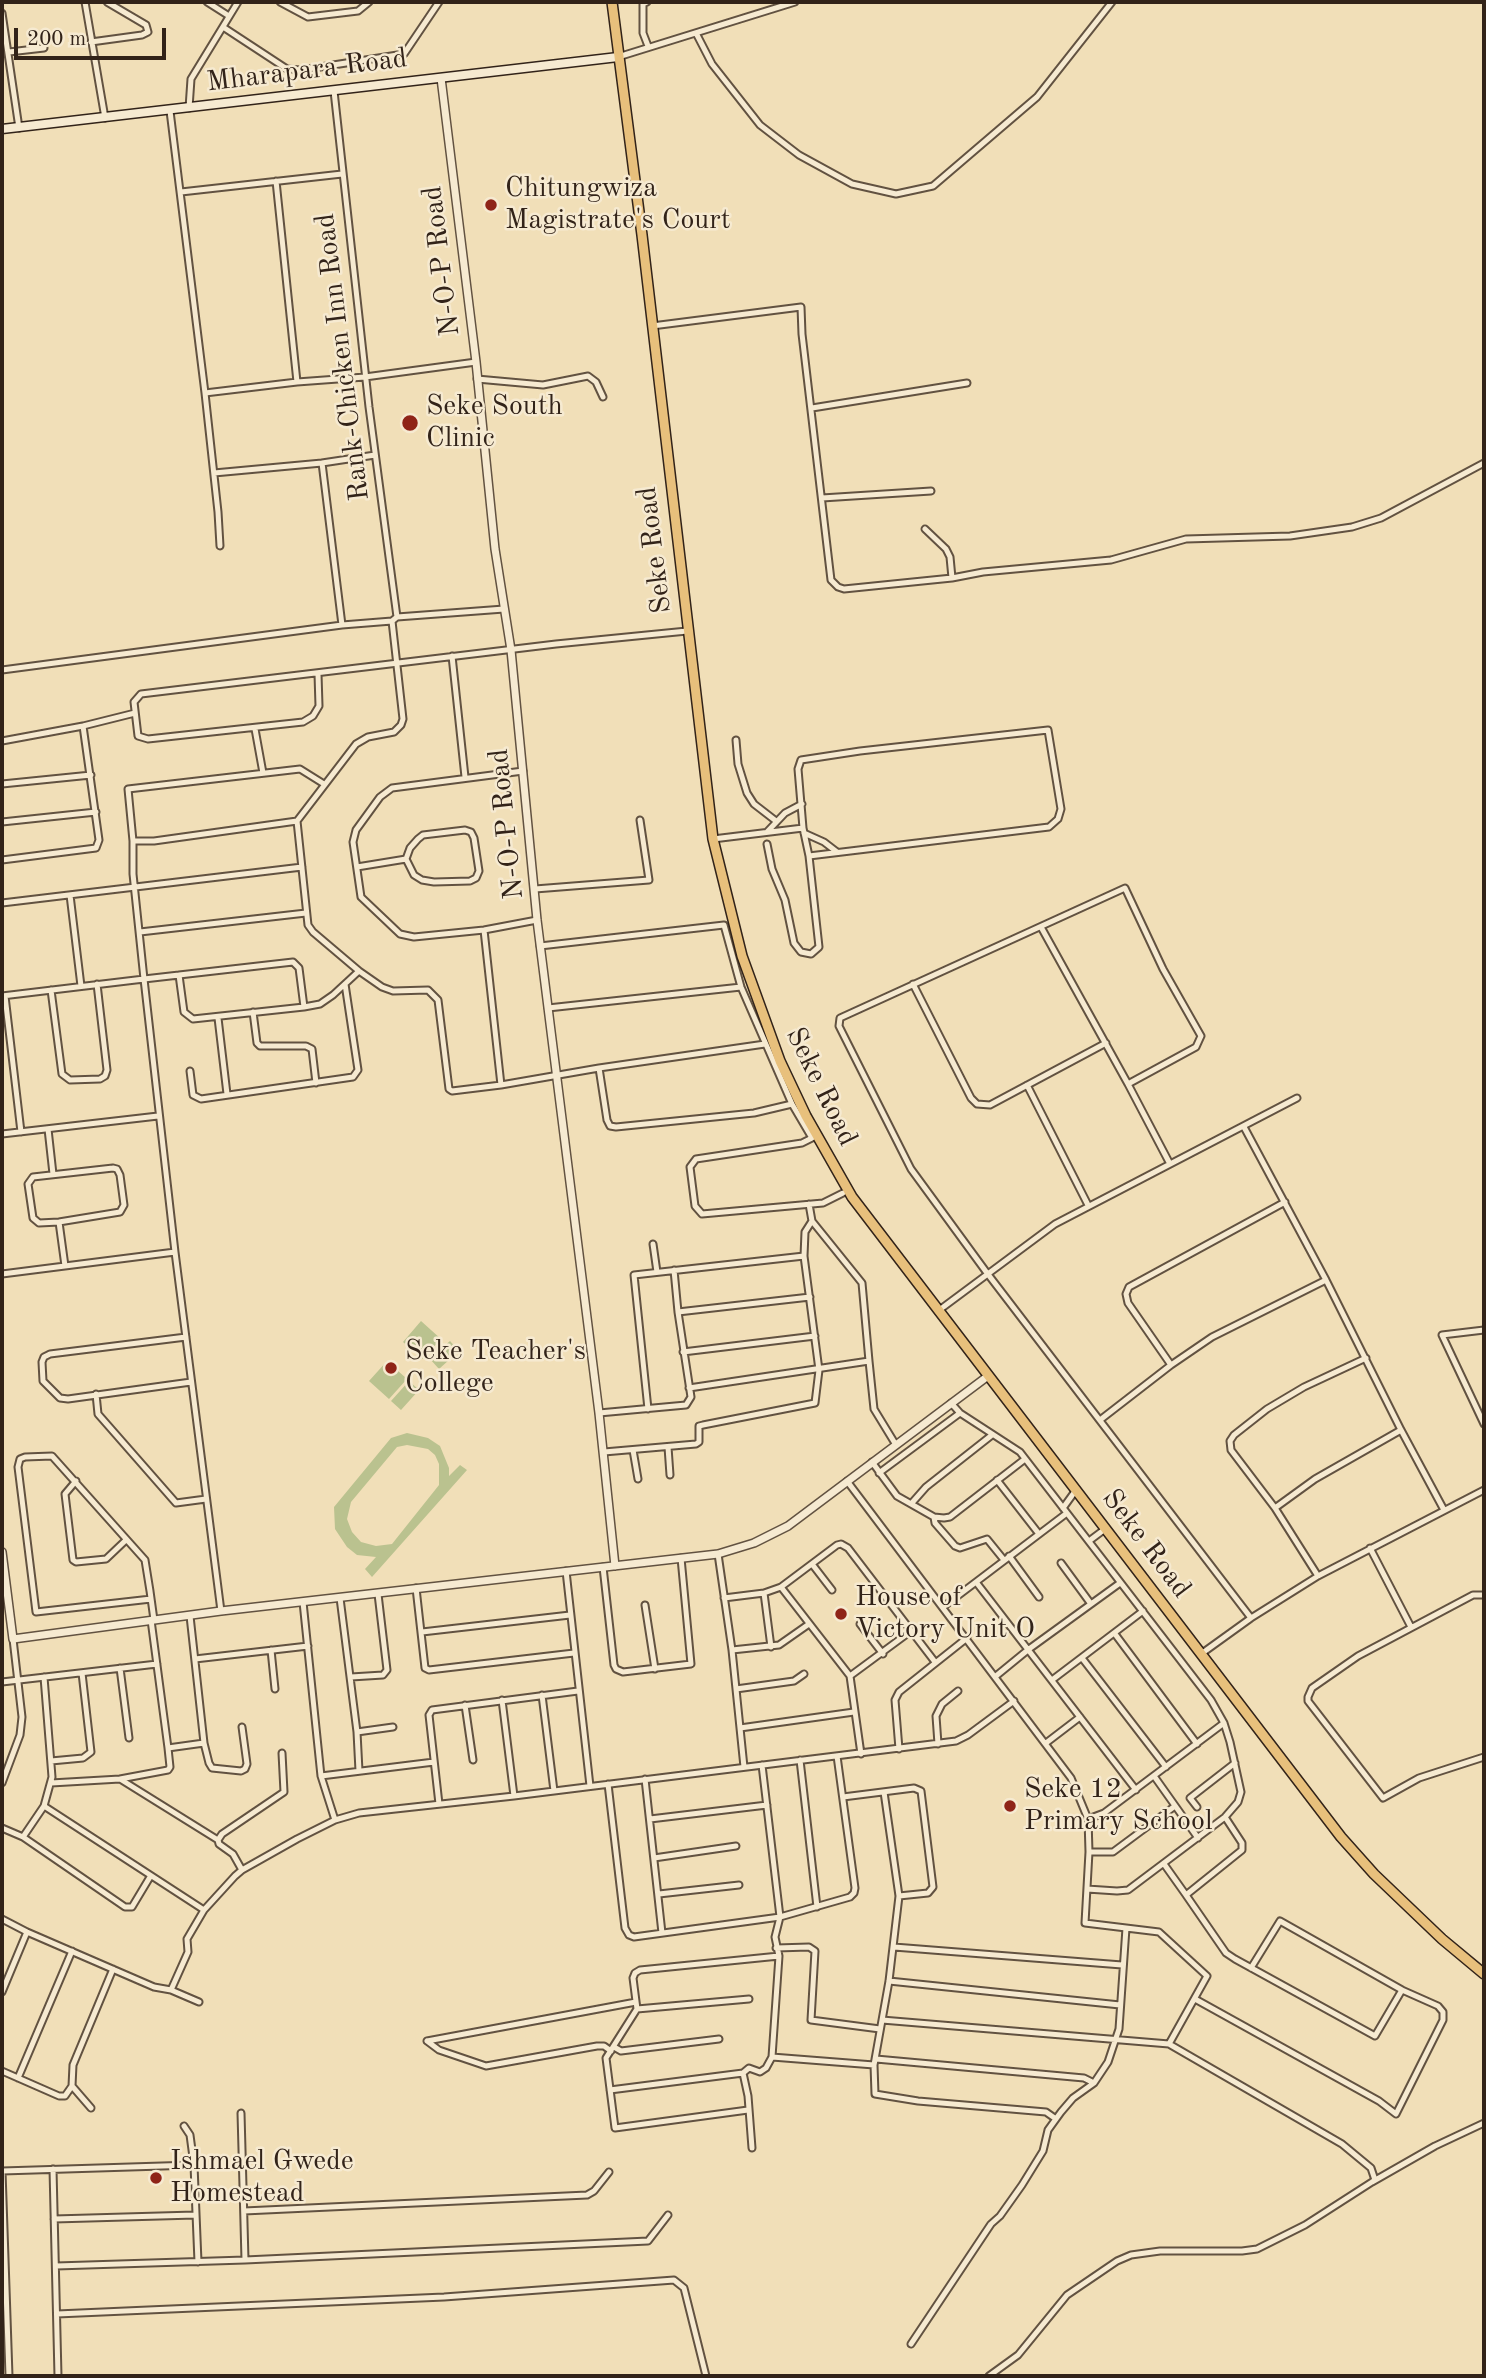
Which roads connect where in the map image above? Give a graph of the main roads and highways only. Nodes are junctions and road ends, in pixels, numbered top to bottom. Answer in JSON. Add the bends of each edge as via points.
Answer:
{"nodes":[{"id":1,"x":612,"y":2,"type":"edge"},
{"id":2,"x":618,"y":57,"type":"junction"},
{"id":3,"x":2,"y":129,"type":"edge"},
{"id":4,"x":1484,"y":1974,"type":"edge"}],
"edges":[{"from":1,"to":2,"type":"main road","name":"Seke Road"},
{"from":2,"to":3,"type":"main road","name":"Mharapara Road"},
{"from":2,"to":4,"type":"main road","name":"Seke Road","via":[[713,839],[742,956],[801,1105],[852,1196],[1359,1858],[1442,1940]]}]}
